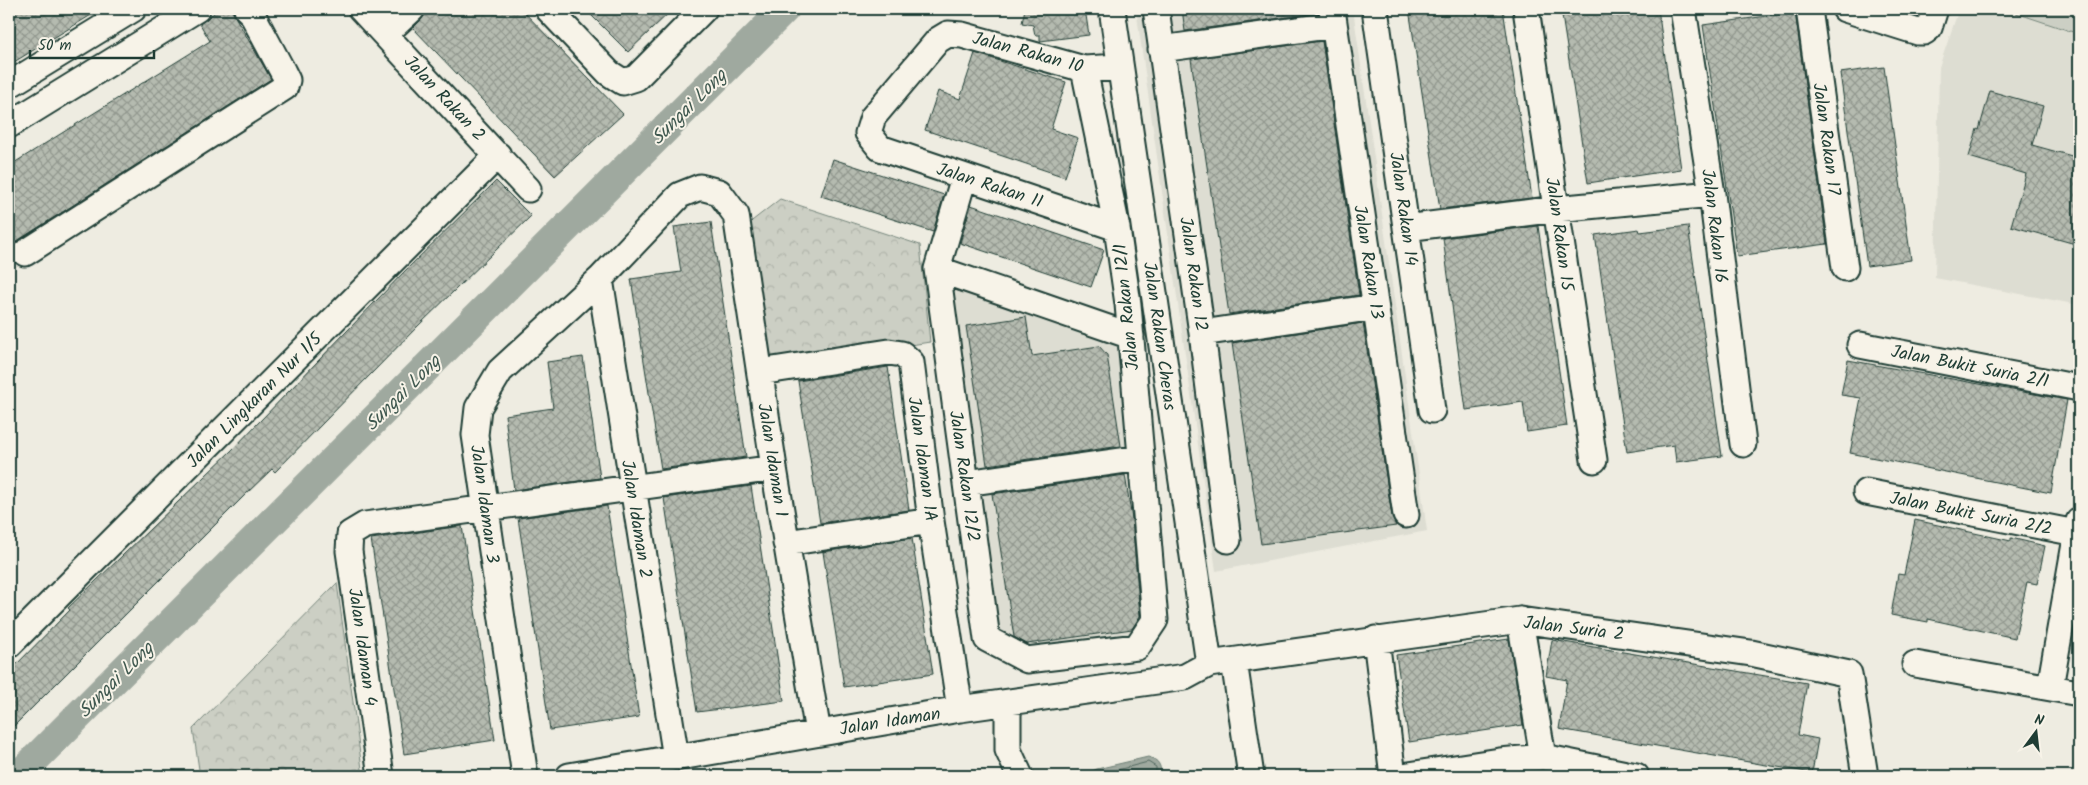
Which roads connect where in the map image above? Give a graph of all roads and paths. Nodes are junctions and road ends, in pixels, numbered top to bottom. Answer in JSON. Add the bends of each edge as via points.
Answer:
{"nodes":[{"id":1,"x":133,"y":9,"type":"edge"},
{"id":2,"x":197,"y":9,"type":"edge"},
{"id":3,"x":247,"y":9,"type":"edge"},
{"id":4,"x":361,"y":9,"type":"edge"},
{"id":5,"x":412,"y":9,"type":"edge"},
{"id":6,"x":548,"y":9,"type":"edge"},
{"id":7,"x":704,"y":9,"type":"edge"},
{"id":8,"x":1112,"y":9,"type":"edge"},
{"id":9,"x":1156,"y":9,"type":"edge"},
{"id":10,"x":1375,"y":9,"type":"edge"},
{"id":11,"x":1526,"y":9,"type":"edge"},
{"id":12,"x":1683,"y":9,"type":"edge"},
{"id":13,"x":1809,"y":9,"type":"edge"},
{"id":14,"x":1845,"y":9,"type":"edge"},
{"id":15,"x":1935,"y":9,"type":"edge"},
{"id":16,"x":1333,"y":17,"type":"edge"},
{"id":17,"x":99,"y":18,"type":"edge"},
{"id":18,"x":385,"y":34,"type":"junction"},
{"id":19,"x":1161,"y":49,"type":"junction"},
{"id":20,"x":1120,"y":67,"type":"junction"},
{"id":21,"x":1084,"y":68,"type":"junction"},
{"id":22,"x":9,"y":85,"type":"edge"},
{"id":23,"x":9,"y":125,"type":"edge"},
{"id":24,"x":868,"y":133,"type":"joint"},
{"id":25,"x":498,"y":155,"type":"junction"},
{"id":26,"x":964,"y":177,"type":"junction"},
{"id":27,"x":528,"y":189,"type":"dead end"},
{"id":28,"x":719,"y":192,"type":"joint"},
{"id":29,"x":1712,"y":194,"type":"junction"},
{"id":30,"x":1556,"y":208,"type":"junction"},
{"id":31,"x":1117,"y":228,"type":"junction"},
{"id":32,"x":1406,"y":228,"type":"junction"},
{"id":33,"x":25,"y":253,"type":"dead end"},
{"id":34,"x":1845,"y":268,"type":"dead end"},
{"id":35,"x":937,"y":269,"type":"junction"},
{"id":36,"x":600,"y":279,"type":"junction"},
{"id":37,"x":1375,"y":307,"type":"junction"},
{"id":38,"x":1202,"y":333,"type":"junction"},
{"id":39,"x":1130,"y":336,"type":"junction"},
{"id":40,"x":1860,"y":345,"type":"dead end"},
{"id":41,"x":760,"y":372,"type":"junction"},
{"id":42,"x":1427,"y":374,"type":"junction"},
{"id":43,"x":1387,"y":379,"type":"junction"},
{"id":44,"x":2079,"y":387,"type":"edge"},
{"id":45,"x":1432,"y":410,"type":"dead end"},
{"id":46,"x":1171,"y":411,"type":"junction"},
{"id":47,"x":1137,"y":417,"type":"junction"},
{"id":48,"x":1215,"y":435,"type":"junction"},
{"id":49,"x":1175,"y":442,"type":"junction"},
{"id":50,"x":1743,"y":444,"type":"dead end"},
{"id":51,"x":1141,"y":458,"type":"junction"},
{"id":52,"x":1594,"y":460,"type":"dead end"},
{"id":53,"x":774,"y":468,"type":"junction"},
{"id":54,"x":966,"y":483,"type":"junction"},
{"id":55,"x":631,"y":488,"type":"junction"},
{"id":56,"x":1866,"y":492,"type":"dead end"},
{"id":57,"x":485,"y":508,"type":"junction"},
{"id":58,"x":1406,"y":515,"type":"dead end"},
{"id":59,"x":931,"y":521,"type":"junction"},
{"id":60,"x":2078,"y":527,"type":"edge"},
{"id":61,"x":1189,"y":540,"type":"junction"},
{"id":62,"x":1228,"y":540,"type":"dead end"},
{"id":63,"x":786,"y":543,"type":"junction"},
{"id":64,"x":1149,"y":547,"type":"junction"},
{"id":65,"x":1520,"y":620,"type":"junction"},
{"id":66,"x":1376,"y":639,"type":"junction"},
{"id":67,"x":9,"y":645,"type":"edge"},
{"id":68,"x":1137,"y":647,"type":"joint"},
{"id":69,"x":1234,"y":661,"type":"junction"},
{"id":70,"x":1209,"y":664,"type":"junction"},
{"id":71,"x":1915,"y":664,"type":"dead end"},
{"id":72,"x":2050,"y":687,"type":"junction"},
{"id":73,"x":2079,"y":692,"type":"edge"},
{"id":74,"x":1008,"y":703,"type":"junction"},
{"id":75,"x":960,"y":709,"type":"junction"},
{"id":76,"x":818,"y":733,"type":"junction"},
{"id":77,"x":1544,"y":757,"type":"junction"},
{"id":78,"x":676,"y":766,"type":"edge"},
{"id":79,"x":1500,"y":769,"type":"edge"},
{"id":80,"x":609,"y":773,"type":"edge"},
{"id":81,"x":382,"y":776,"type":"edge"},
{"id":82,"x":525,"y":776,"type":"edge"},
{"id":83,"x":569,"y":776,"type":"edge"},
{"id":84,"x":1020,"y":776,"type":"edge"},
{"id":85,"x":1251,"y":776,"type":"edge"},
{"id":86,"x":1393,"y":776,"type":"edge"},
{"id":87,"x":1402,"y":776,"type":"edge"},
{"id":88,"x":1630,"y":776,"type":"edge"},
{"id":89,"x":1865,"y":776,"type":"edge"}],
"edges":[{"from":1,"to":17,"type":"street"},
{"from":2,"to":23,"type":"street"},
{"from":3,"to":33,"type":"street","via":[[283,72],[285,87]]},
{"from":4,"to":18,"type":"street","name":"Jalan Rakan 2"},
{"from":5,"to":18,"type":"street"},
{"from":6,"to":7,"type":"street","via":[[609,73],[623,82],[636,78]]},
{"from":8,"to":20,"type":"street","name":"Jalan Rakan Cheras"},
{"from":9,"to":19,"type":"street","name":"Jalan Rakan 12"},
{"from":10,"to":32,"type":"street","name":"Jalan Rakan 14"},
{"from":11,"to":30,"type":"street","name":"Jalan Rakan 15"},
{"from":12,"to":29,"type":"street","name":"Jalan Rakan 16"},
{"from":13,"to":34,"type":"street","name":"Jalan Rakan 17"},
{"from":14,"to":15,"type":"street","via":[[1924,32],[1929,28]]},
{"from":16,"to":19,"type":"street"},
{"from":16,"to":37,"type":"street","name":"Jalan Rakan 13"},
{"from":17,"to":22,"type":"street"},
{"from":18,"to":25,"type":"street","name":"Jalan Rakan 2"},
{"from":19,"to":38,"type":"street","name":"Jalan Rakan 12"},
{"from":20,"to":21,"type":"street","name":"Jalan Rakan 10"},
{"from":20,"to":46,"type":"street","name":"Jalan Rakan Cheras"},
{"from":21,"to":24,"type":"street","name":"Jalan Rakan 10","via":[[962,34],[948,34],[938,40],[873,117]]},
{"from":21,"to":31,"type":"street","name":"Jalan Rakan 12/1"},
{"from":24,"to":26,"type":"street","name":"Jalan Rakan 11","via":[[880,148]]},
{"from":25,"to":27,"type":"street","name":"Jalan Rakan 2"},
{"from":25,"to":67,"type":"street","name":"Jalan Lingkaran Nur 1/5"},
{"from":26,"to":31,"type":"street","name":"Jalan Rakan 11"},
{"from":26,"to":35,"type":"street"},
{"from":28,"to":36,"type":"street","name":"Jalan Idaman 3","via":[[700,187],[680,195]]},
{"from":28,"to":41,"type":"street","name":"Jalan Idaman 1","via":[[736,216]]},
{"from":29,"to":30,"type":"street"},
{"from":29,"to":50,"type":"street","name":"Jalan Rakan 16"},
{"from":30,"to":32,"type":"street"},
{"from":30,"to":52,"type":"street","name":"Jalan Rakan 15"},
{"from":31,"to":39,"type":"street","name":"Jalan Rakan 12/1"},
{"from":32,"to":42,"type":"street","name":"Jalan Rakan 14"},
{"from":35,"to":39,"type":"street"},
{"from":35,"to":54,"type":"street","name":"Jalan Rakan 12/2"},
{"from":36,"to":55,"type":"street","name":"Jalan Idaman 2"},
{"from":36,"to":57,"type":"street","name":"Jalan Idaman 3","via":[[500,371],[478,408],[475,435]]},
{"from":37,"to":38,"type":"street"},
{"from":37,"to":43,"type":"street","name":"Jalan Rakan 13"},
{"from":38,"to":48,"type":"street","name":"Jalan Rakan 12"},
{"from":39,"to":47,"type":"street","name":"Jalan Rakan 12/1"},
{"from":40,"to":44,"type":"street","name":"Jalan Bukit Suria 2/1"},
{"from":41,"to":53,"type":"street","name":"Jalan Idaman 1"},
{"from":41,"to":59,"type":"street","name":"Jalan Idaman 1A","via":[[889,352],[902,354],[911,362]]},
{"from":42,"to":43,"type":"street"},
{"from":42,"to":45,"type":"street","name":"Jalan Rakan 14"},
{"from":43,"to":58,"type":"street","name":"Jalan Rakan 13"},
{"from":46,"to":47,"type":"street"},
{"from":46,"to":49,"type":"street","name":"Jalan Rakan Cheras"},
{"from":47,"to":51,"type":"street","name":"Jalan Rakan 12/1"},
{"from":48,"to":49,"type":"street"},
{"from":48,"to":62,"type":"street","name":"Jalan Rakan 12"},
{"from":49,"to":61,"type":"street","name":"Jalan Rakan Cheras"},
{"from":51,"to":54,"type":"street"},
{"from":51,"to":64,"type":"street","name":"Jalan Rakan 12/1"},
{"from":53,"to":55,"type":"street"},
{"from":53,"to":63,"type":"street","name":"Jalan Idaman 1"},
{"from":54,"to":68,"type":"street","name":"Jalan Rakan 12/2","via":[[987,639],[1027,660]]},
{"from":55,"to":57,"type":"street"},
{"from":55,"to":78,"type":"street","name":"Jalan Idaman 2"},
{"from":56,"to":60,"type":"street","name":"Jalan Bukit Suria 2/2"},
{"from":57,"to":81,"type":"street","name":"Jalan Idaman 4","via":[[365,525],[350,534],[349,551]]},
{"from":57,"to":82,"type":"street","name":"Jalan Idaman 3"},
{"from":59,"to":63,"type":"street"},
{"from":59,"to":75,"type":"street","name":"Jalan Idaman 1A"},
{"from":60,"to":72,"type":"street"},
{"from":61,"to":64,"type":"street"},
{"from":61,"to":70,"type":"street","name":"Jalan Rakan Cheras"},
{"from":63,"to":76,"type":"street","name":"Jalan Idaman 1"},
{"from":64,"to":68,"type":"street","name":"Jalan Rakan 12/1","via":[[1155,620]]},
{"from":65,"to":66,"type":"street","name":"Jalan Suria 2"},
{"from":65,"to":77,"type":"street"},
{"from":65,"to":89,"type":"street","name":"Jalan Suria 2","via":[[1751,653],[1849,674]]},
{"from":66,"to":69,"type":"street","name":"Jalan Suria 2"},
{"from":66,"to":86,"type":"street"},
{"from":69,"to":70,"type":"street","name":"Jalan Suria 2"},
{"from":69,"to":85,"type":"street"},
{"from":70,"to":74,"type":"street","name":"Jalan Idaman","via":[[1185,677]]},
{"from":71,"to":72,"type":"street"},
{"from":72,"to":73,"type":"street"},
{"from":74,"to":75,"type":"street","name":"Jalan Idaman"},
{"from":74,"to":84,"type":"street","via":[[1008,750]]},
{"from":75,"to":76,"type":"street","name":"Jalan Idaman"},
{"from":76,"to":78,"type":"street","name":"Jalan Idaman"},
{"from":77,"to":79,"type":"street"},
{"from":77,"to":88,"type":"street"},
{"from":78,"to":80,"type":"street","name":"Jalan Idaman"},
{"from":79,"to":87,"type":"street"},
{"from":80,"to":83,"type":"street","name":"Jalan Idaman"}]}
